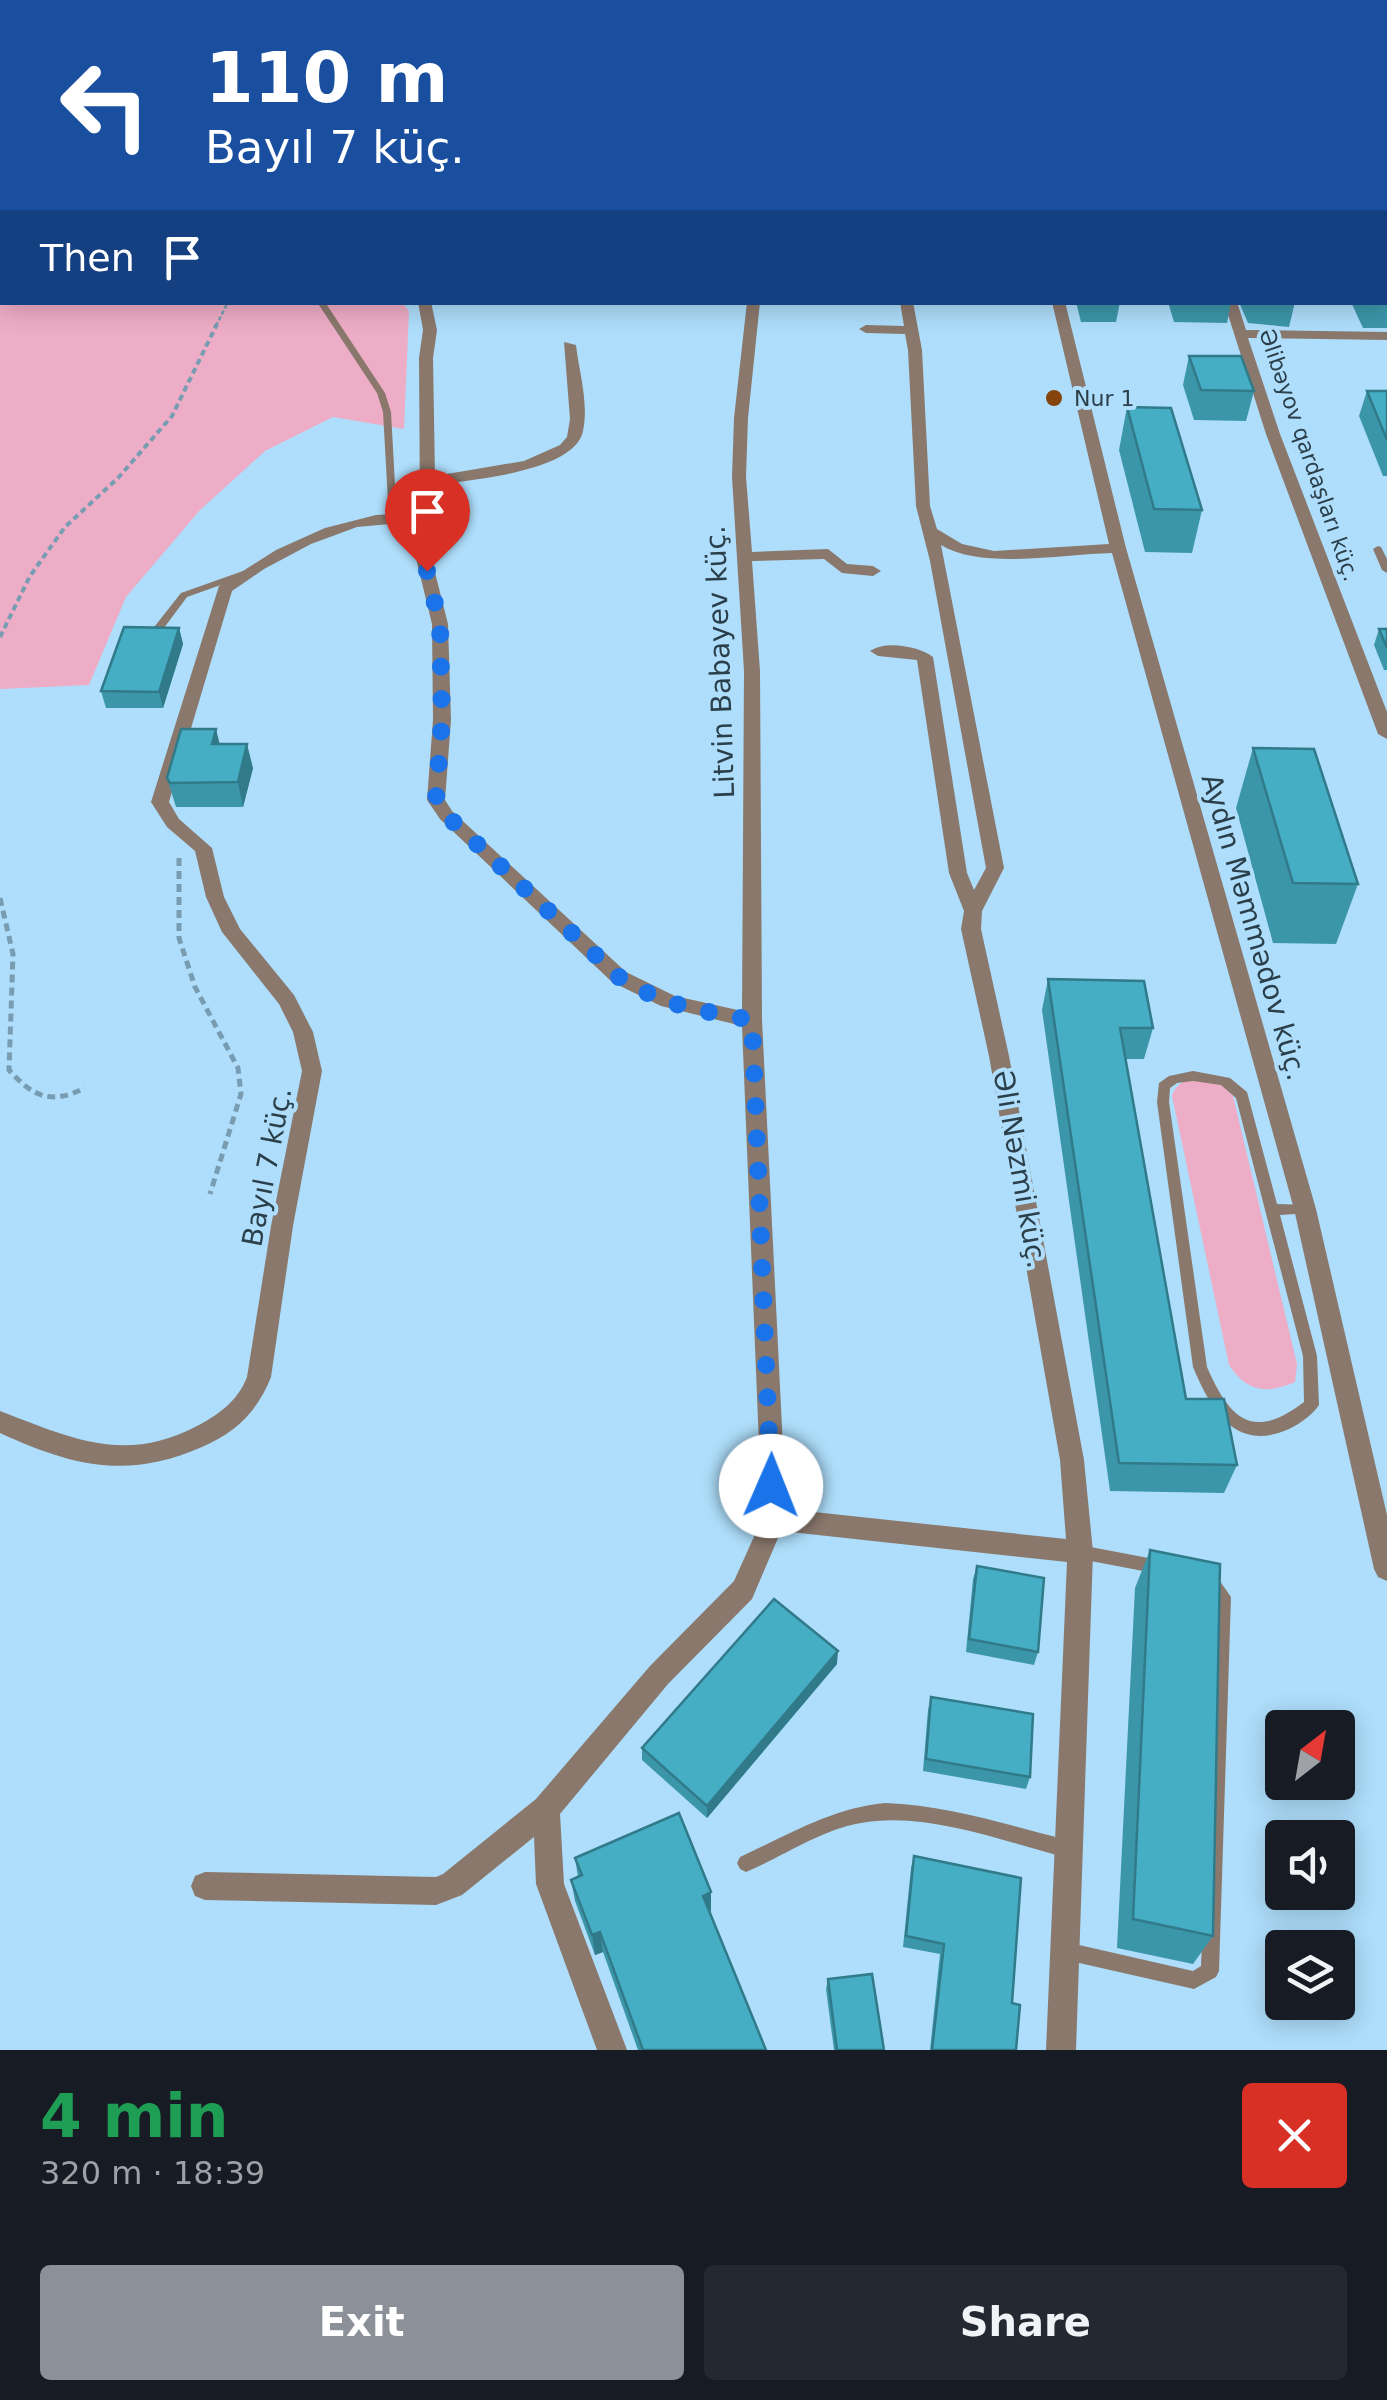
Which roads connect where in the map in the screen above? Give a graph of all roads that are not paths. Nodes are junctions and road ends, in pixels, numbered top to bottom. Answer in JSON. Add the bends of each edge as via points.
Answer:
{"nodes":[{"id":1,"x":324,"y":305,"type":"edge"},
{"id":2,"x":425,"y":305,"type":"edge"},
{"id":3,"x":754,"y":305,"type":"edge"},
{"id":4,"x":907,"y":305,"type":"edge"},
{"id":5,"x":1059,"y":305,"type":"edge"},
{"id":6,"x":1231,"y":305,"type":"edge"},
{"id":7,"x":866,"y":329,"type":"dead end"},
{"id":8,"x":911,"y":330,"type":"junction"},
{"id":9,"x":1243,"y":334,"type":"junction"},
{"id":10,"x":1387,"y":336,"type":"edge"},
{"id":11,"x":569,"y":345,"type":"dead end"},
{"id":12,"x":426,"y":482,"type":"junction"},
{"id":13,"x":394,"y":519,"type":"junction"},
{"id":14,"x":928,"y":530,"type":"junction"},
{"id":15,"x":420,"y":544,"type":"junction"},
{"id":16,"x":1118,"y":548,"type":"junction"},
{"id":17,"x":1382,"y":556,"type":"edge"},
{"id":18,"x":746,"y":557,"type":"junction"},
{"id":19,"x":1387,"y":570,"type":"edge"},
{"id":20,"x":874,"y":571,"type":"dead end"},
{"id":21,"x":243,"y":574,"type":"junction"},
{"id":22,"x":150,"y":640,"type":"edge"},
{"id":23,"x":878,"y":651,"type":"dead end"},
{"id":24,"x":1387,"y":734,"type":"edge"},
{"id":25,"x":973,"y":911,"type":"junction"},
{"id":26,"x":752,"y":1020,"type":"junction"},
{"id":27,"x":1271,"y":1210,"type":"junction"},
{"id":28,"x":1305,"y":1210,"type":"junction"},
{"id":29,"x":0,"y":1422,"type":"edge"},
{"id":30,"x":774,"y":1518,"type":"junction"},
{"id":31,"x":1080,"y":1552,"type":"junction"},
{"id":32,"x":1387,"y":1569,"type":"edge"},
{"id":33,"x":1176,"y":1570,"type":"edge"},
{"id":34,"x":1196,"y":1574,"type":"edge"},
{"id":35,"x":546,"y":1809,"type":"junction"},
{"id":36,"x":1070,"y":1850,"type":"junction"},
{"id":37,"x":746,"y":1863,"type":"dead end"},
{"id":38,"x":205,"y":1886,"type":"dead end"},
{"id":39,"x":1066,"y":1951,"type":"junction"},
{"id":40,"x":612,"y":2050,"type":"edge"},
{"id":41,"x":1061,"y":2050,"type":"edge"}],
"edges":[{"from":1,"to":13,"type":"lane","via":[[388,412]]},
{"from":2,"to":12,"type":"street","via":[[430,330]]},
{"from":3,"to":18,"type":"street","name":"Litvin Babayev küç.","via":[[740,458]]},
{"from":4,"to":8,"type":"street"},
{"from":5,"to":16,"type":"street","name":"Aydın Məmmədov küç."},
{"from":6,"to":9,"type":"street","name":"Əlibəyov qardaşları küç."},
{"from":7,"to":8,"type":"street"},
{"from":8,"to":14,"type":"street"},
{"from":9,"to":10,"type":"street"},
{"from":9,"to":24,"type":"street","name":"Əlibəyov qardaşları küç.","via":[[1273,434]]},
{"from":11,"to":12,"type":"street","via":[[577,422],[572,442],[525,464]]},
{"from":12,"to":15,"type":"street"},
{"from":13,"to":15,"type":"street"},
{"from":13,"to":21,"type":"street","via":[[347,527]]},
{"from":14,"to":16,"type":"street","via":[[957,548],[994,556]]},
{"from":14,"to":25,"type":"street","via":[[995,868]]},
{"from":15,"to":26,"type":"street","via":[[440,624],[436,800],[446,815],[619,977],[650,998]]},
{"from":16,"to":28,"type":"street","name":"Aydın Məmmədov küç."},
{"from":17,"to":19,"type":"lane"},
{"from":18,"to":20,"type":"street","via":[[828,554],[842,568]]},
{"from":18,"to":26,"type":"street","name":"Litvin Babayev küç."},
{"from":21,"to":22,"type":"lane","via":[[184,596]]},
{"from":21,"to":29,"type":"street","name":"Bayıl 7 küç.","via":[[220,604],[160,802],[203,848],[232,932],[287,1000],[312,1071],[259,1377],[236,1418],[143,1458],[80,1453]]},
{"from":23,"to":25,"type":"street","name":"Əli Nəzmi küç.","via":[[925,657],[958,873]]},
{"from":25,"to":31,"type":"street","name":"Əli Nəzmi küç.","via":[[970,929],[1072,1460]]},
{"from":26,"to":30,"type":"street","name":"Litvin Babayev küç."},
{"from":27,"to":27,"type":"lane","via":[[1235,1086],[1194,1076],[1164,1086],[1200,1367],[1228,1420],[1264,1431],[1295,1420],[1312,1405],[1310,1356]]},
{"from":27,"to":28,"type":"lane"},
{"from":28,"to":32,"type":"street","name":"Aydın Məmmədov küç."},
{"from":30,"to":31,"type":"street"},
{"from":30,"to":35,"type":"street","via":[[743,1590],[659,1675]]},
{"from":31,"to":33,"type":"lane"},
{"from":31,"to":36,"type":"street","name":"Əli Nəzmi küç."},
{"from":34,"to":39,"type":"lane","via":[[1223,1598],[1210,1971],[1194,1980]]},
{"from":35,"to":38,"type":"street","via":[[436,1891]]},
{"from":35,"to":40,"type":"street","via":[[550,1884]]},
{"from":36,"to":37,"type":"lane","via":[[907,1811],[879,1811]]},
{"from":36,"to":39,"type":"street","name":"Əli Nəzmi küç."},
{"from":39,"to":41,"type":"street","name":"Əli Nəzmi küç."}]}
